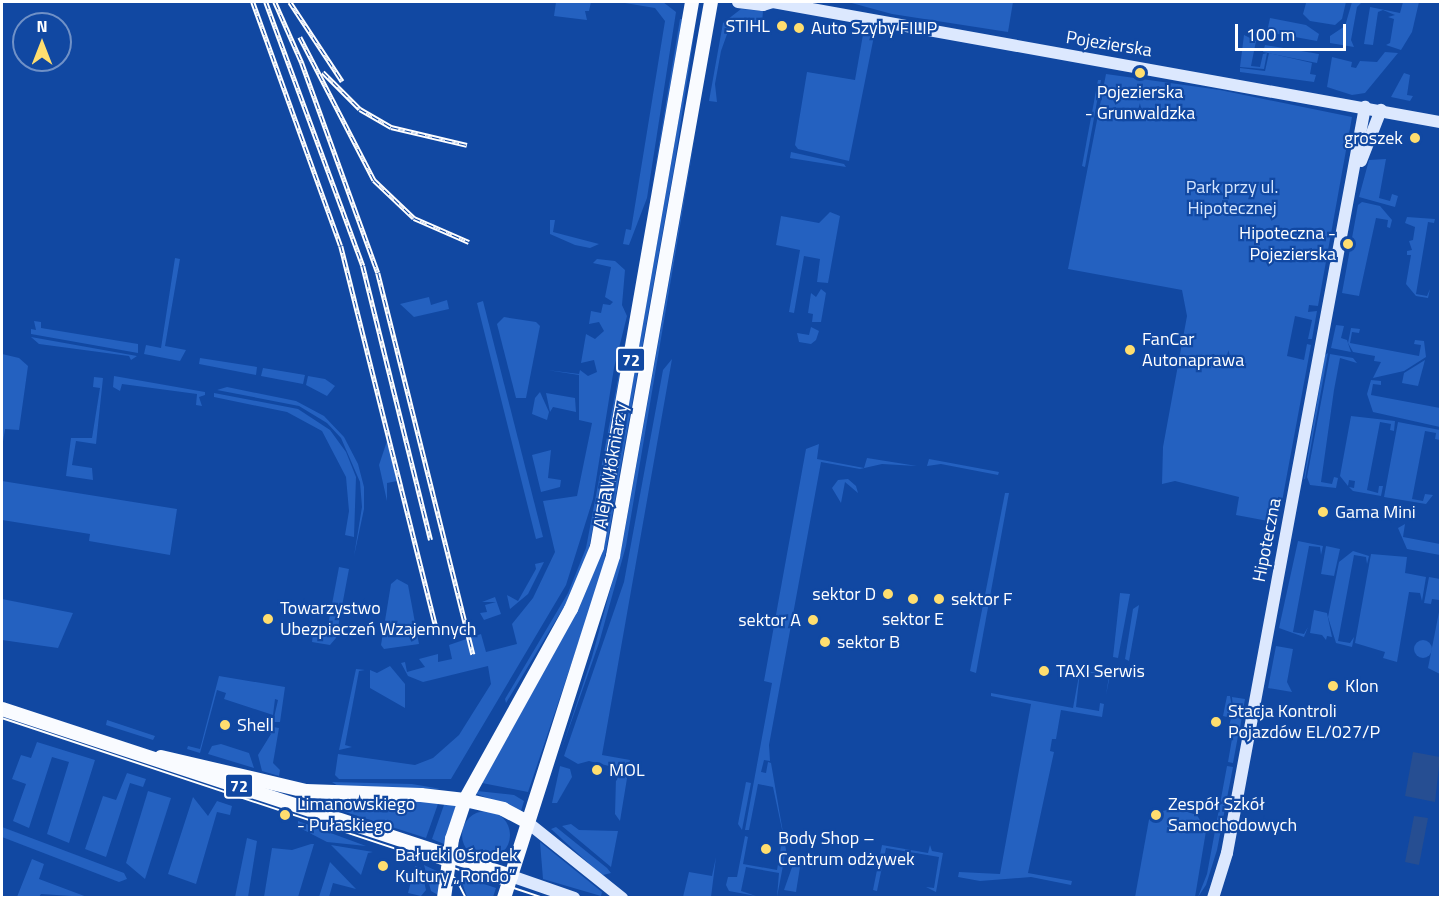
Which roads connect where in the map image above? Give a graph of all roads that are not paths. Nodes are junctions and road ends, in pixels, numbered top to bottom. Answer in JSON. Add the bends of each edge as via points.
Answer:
{"nodes":[{"id":1,"x":692,"y":2,"type":"edge"},
{"id":2,"x":711,"y":2,"type":"edge"},
{"id":3,"x":738,"y":2,"type":"edge"},
{"id":4,"x":773,"y":2,"type":"edge"},
{"id":5,"x":1365,"y":107,"type":"junction"},
{"id":6,"x":1381,"y":110,"type":"junction"},
{"id":7,"x":1440,"y":122,"type":"edge"},
{"id":8,"x":1351,"y":188,"type":"junction"},
{"id":9,"x":2,"y":709,"type":"edge"},
{"id":10,"x":150,"y":756,"type":"junction"},
{"id":11,"x":465,"y":800,"type":"junction"},
{"id":12,"x":527,"y":822,"type":"junction"},
{"id":13,"x":450,"y":855,"type":"junction"},
{"id":14,"x":511,"y":876,"type":"junction"},
{"id":15,"x":444,"y":897,"type":"edge"},
{"id":16,"x":504,"y":897,"type":"edge"},
{"id":17,"x":574,"y":897,"type":"edge"},
{"id":18,"x":622,"y":897,"type":"edge"},
{"id":19,"x":1213,"y":897,"type":"edge"}],
"edges":[{"from":1,"to":11,"type":"main road","name":"Aleja Włókniarzy","number":"72","via":[[597,547],[576,600]]},
{"from":2,"to":12,"type":"main road","name":"Aleja Włókniarzy","number":"72","via":[[613,556]]},
{"from":3,"to":4,"type":"street","name":"Pojezierska"},
{"from":4,"to":5,"type":"street","name":"Pojezierska"},
{"from":5,"to":6,"type":"street","name":"Pojezierska"},
{"from":5,"to":8,"type":"street","name":"Hipoteczna"},
{"from":6,"to":7,"type":"street","name":"Pojezierska"},
{"from":6,"to":8,"type":"street","name":"Hipoteczna"},
{"from":8,"to":19,"type":"street","name":"Hipoteczna","via":[[1227,853]]},
{"from":9,"to":10,"type":"main road","number":"72"},
{"from":10,"to":11,"type":"main road","number":"72","via":[[182,759],[306,791]]},
{"from":10,"to":13,"type":"main road","number":"72","via":[[176,768]]},
{"from":11,"to":12,"type":"main road","via":[[503,809]]},
{"from":11,"to":13,"type":"main road","name":"Aleja Włókniarzy"},
{"from":12,"to":14,"type":"main road","number":"72"},
{"from":12,"to":18,"type":"street"},
{"from":13,"to":14,"type":"main road","number":"72"},
{"from":13,"to":15,"type":"main road"},
{"from":14,"to":16,"type":"main road"},
{"from":14,"to":17,"type":"street"}]}
